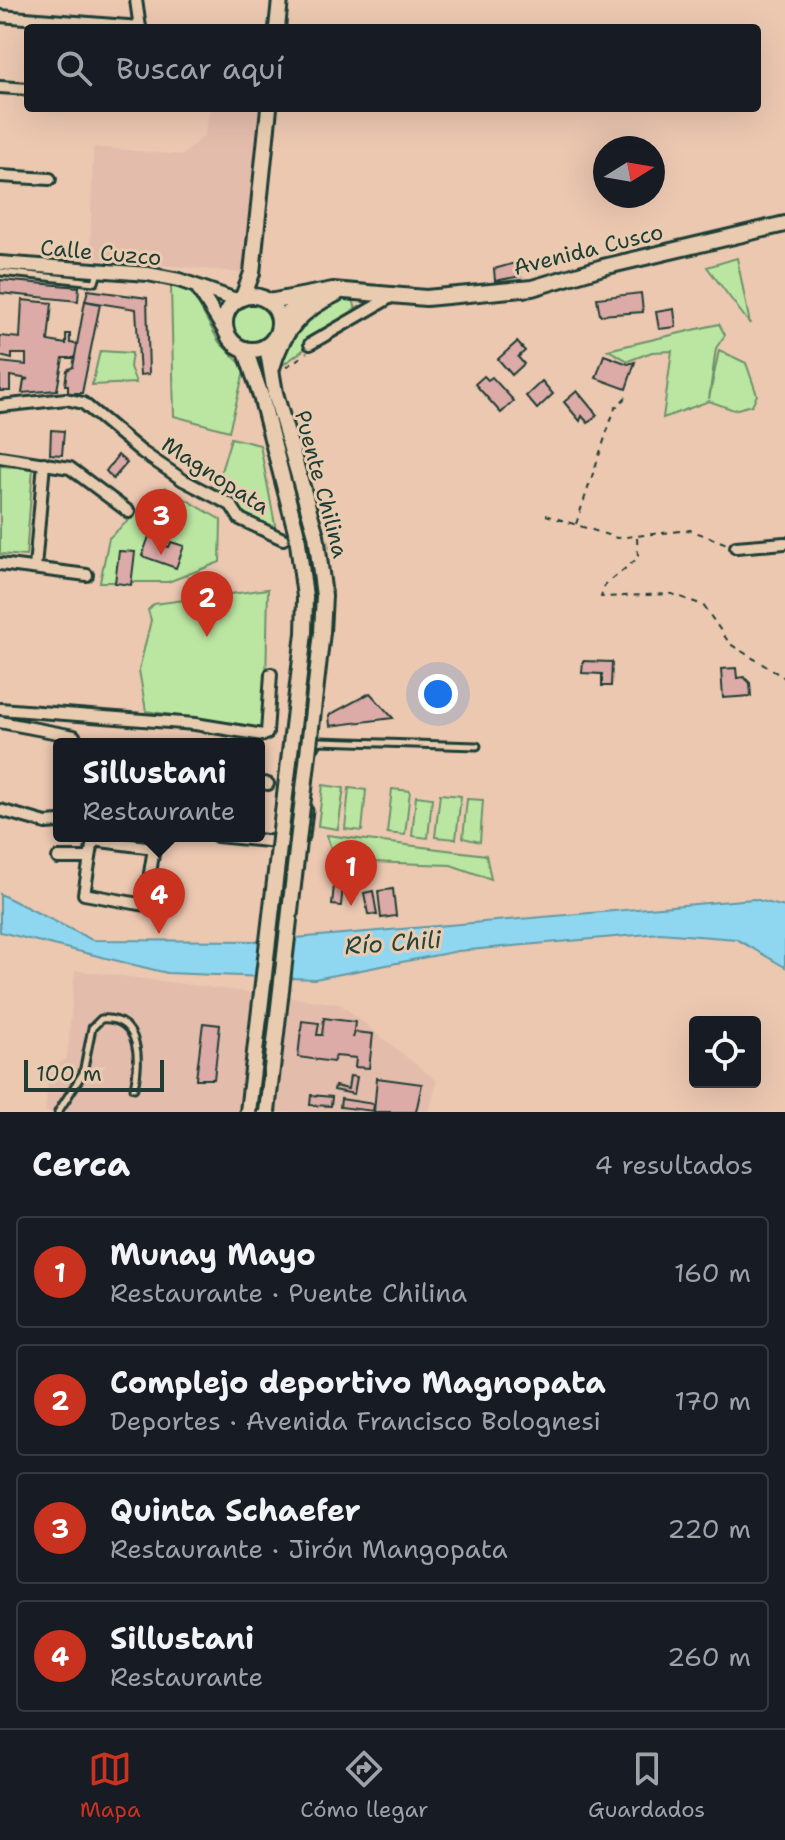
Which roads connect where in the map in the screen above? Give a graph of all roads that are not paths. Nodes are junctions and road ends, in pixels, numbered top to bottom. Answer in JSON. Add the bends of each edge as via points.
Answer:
{"nodes":[{"id":1,"x":136,"y":0,"type":"edge"},
{"id":2,"x":280,"y":0,"type":"edge"},
{"id":3,"x":0,"y":16,"type":"edge"},
{"id":4,"x":102,"y":24,"type":"edge"},
{"id":5,"x":140,"y":24,"type":"edge"},
{"id":6,"x":277,"y":24,"type":"edge"},
{"id":7,"x":0,"y":87,"type":"edge"},
{"id":8,"x":24,"y":89,"type":"edge"},
{"id":9,"x":269,"y":112,"type":"edge"},
{"id":10,"x":0,"y":176,"type":"edge"},
{"id":11,"x":50,"y":179,"type":"dead end"},
{"id":12,"x":785,"y":224,"type":"edge"},
{"id":13,"x":0,"y":263,"type":"edge"},
{"id":14,"x":98,"y":271,"type":"junction"},
{"id":15,"x":0,"y":272,"type":"edge"},
{"id":16,"x":252,"y":277,"type":"junction"},
{"id":17,"x":198,"y":287,"type":"junction"},
{"id":18,"x":349,"y":293,"type":"junction"},
{"id":19,"x":391,"y":297,"type":"junction"},
{"id":20,"x":239,"y":299,"type":"junction"},
{"id":21,"x":266,"y":300,"type":"junction"},
{"id":22,"x":362,"y":314,"type":"junction"},
{"id":23,"x":279,"y":323,"type":"junction"},
{"id":24,"x":228,"y":336,"type":"junction"},
{"id":25,"x":310,"y":344,"type":"road end"},
{"id":26,"x":267,"y":346,"type":"junction"},
{"id":27,"x":245,"y":349,"type":"junction"},
{"id":28,"x":275,"y":372,"type":"junction"},
{"id":29,"x":0,"y":406,"type":"edge"},
{"id":30,"x":0,"y":457,"type":"edge"},
{"id":31,"x":44,"y":463,"type":"junction"},
{"id":32,"x":129,"y":512,"type":"dead end"},
{"id":33,"x":290,"y":537,"type":"junction"},
{"id":34,"x":785,"y":543,"type":"edge"},
{"id":35,"x":736,"y":547,"type":"road end"},
{"id":36,"x":0,"y":564,"type":"edge"},
{"id":37,"x":35,"y":568,"type":"junction"},
{"id":38,"x":87,"y":575,"type":"dead end"},
{"id":39,"x":271,"y":674,"type":"dead end"},
{"id":40,"x":0,"y":709,"type":"edge"},
{"id":41,"x":0,"y":722,"type":"edge"},
{"id":42,"x":63,"y":738,"type":"edge"},
{"id":43,"x":477,"y":746,"type":"dead end"},
{"id":44,"x":0,"y":810,"type":"edge"},
{"id":45,"x":53,"y":822,"type":"edge"},
{"id":46,"x":265,"y":841,"type":"edge"},
{"id":47,"x":94,"y":842,"type":"edge"},
{"id":48,"x":115,"y":842,"type":"edge"},
{"id":49,"x":158,"y":842,"type":"edge"},
{"id":50,"x":287,"y":843,"type":"junction"},
{"id":51,"x":154,"y":848,"type":"junction"},
{"id":52,"x":58,"y":858,"type":"dead end"},
{"id":53,"x":89,"y":858,"type":"junction"},
{"id":54,"x":274,"y":912,"type":"dead end"},
{"id":55,"x":134,"y":1088,"type":"dead end"},
{"id":56,"x":58,"y":1112,"type":"edge"},
{"id":57,"x":248,"y":1112,"type":"edge"},
{"id":58,"x":267,"y":1112,"type":"edge"}],
"edges":[{"from":1,"to":5,"type":"street"},
{"from":2,"to":6,"type":"main road"},
{"from":3,"to":4,"type":"street"},
{"from":7,"to":8,"type":"street"},
{"from":9,"to":16,"type":"main road"},
{"from":10,"to":11,"type":"street"},
{"from":12,"to":19,"type":"main road","name":"Avenida Cusco","via":[[532,288]]},
{"from":13,"to":14,"type":"street","name":"Calle Cuzco"},
{"from":14,"to":15,"type":"lane","via":[[95,282]]},
{"from":14,"to":17,"type":"street","name":"Calle Cuzco","via":[[148,274]]},
{"from":16,"to":20,"type":"main road"},
{"from":16,"to":21,"type":"main road"},
{"from":17,"to":20,"type":"street","name":"Calle Cuzco"},
{"from":17,"to":24,"type":"street"},
{"from":18,"to":19,"type":"main road","name":"Avenida Cusco"},
{"from":18,"to":21,"type":"main road","name":"Avenida Cusco","via":[[324,291]]},
{"from":18,"to":22,"type":"street"},
{"from":18,"to":23,"type":"main road","name":"Avenida Cusco","via":[[303,302]]},
{"from":18,"to":28,"type":"main road","via":[[304,311],[282,338]]},
{"from":19,"to":22,"type":"street"},
{"from":20,"to":21,"type":"main road"},
{"from":20,"to":24,"type":"main road","via":[[225,318]]},
{"from":21,"to":23,"type":"main road"},
{"from":22,"to":25,"type":"street"},
{"from":23,"to":26,"type":"main road"},
{"from":24,"to":27,"type":"main road"},
{"from":26,"to":27,"type":"main road"},
{"from":26,"to":28,"type":"main road","name":"Puente Chilina"},
{"from":27,"to":33,"type":"main road","name":"Puente Chilina","via":[[261,396]]},
{"from":28,"to":58,"type":"main road","name":"Puente Chilina","bridge":true,"via":[[316,535],[324,596]]},
{"from":29,"to":33,"type":"street","name":"Magnopata","via":[[66,399],[83,403],[142,452],[231,505],[240,519]]},
{"from":30,"to":31,"type":"street"},
{"from":31,"to":32,"type":"street","via":[[73,470]]},
{"from":31,"to":37,"type":"street"},
{"from":33,"to":57,"type":"main road","name":"Puente Chilina","bridge":true,"via":[[305,597],[304,633]]},
{"from":34,"to":35,"type":"street"},
{"from":36,"to":37,"type":"street"},
{"from":37,"to":38,"type":"street"},
{"from":39,"to":40,"type":"street","via":[[263,735],[195,724]]},
{"from":41,"to":42,"type":"street"},
{"from":43,"to":50,"type":"lane","via":[[316,742],[306,837]]},
{"from":44,"to":45,"type":"street"},
{"from":46,"to":50,"type":"street"},
{"from":47,"to":53,"type":"street"},
{"from":48,"to":51,"type":"street"},
{"from":49,"to":51,"type":"street"},
{"from":50,"to":54,"type":"lane"},
{"from":51,"to":53,"type":"street","via":[[143,906],[85,896]]},
{"from":52,"to":53,"type":"street"},
{"from":55,"to":56,"type":"lane","via":[[139,1061],[135,1039],[122,1024],[101,1019],[92,1028],[83,1073]]}]}
